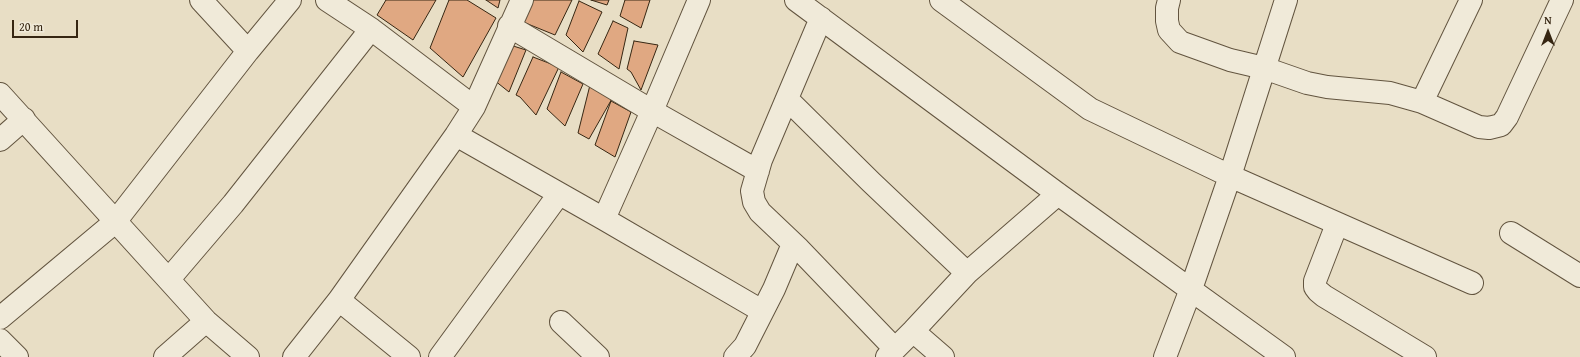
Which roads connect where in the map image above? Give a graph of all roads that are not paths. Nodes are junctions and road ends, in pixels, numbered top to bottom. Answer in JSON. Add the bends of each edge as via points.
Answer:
{"nodes":[{"id":1,"x":201,"y":0,"type":"edge"},
{"id":2,"x":290,"y":0,"type":"edge"},
{"id":3,"x":327,"y":0,"type":"edge"},
{"id":4,"x":522,"y":0,"type":"edge"},
{"id":5,"x":699,"y":0,"type":"edge"},
{"id":6,"x":796,"y":0,"type":"edge"},
{"id":7,"x":941,"y":0,"type":"edge"},
{"id":8,"x":1169,"y":0,"type":"edge"},
{"id":9,"x":1286,"y":0,"type":"edge"},
{"id":10,"x":1562,"y":0,"type":"edge"},
{"id":11,"x":1465,"y":2,"type":"edge"},
{"id":12,"x":821,"y":18,"type":"junction"},
{"id":13,"x":509,"y":26,"type":"junction"},
{"id":14,"x":371,"y":30,"type":"junction"},
{"id":15,"x":248,"y":52,"type":"junction"},
{"id":16,"x":1264,"y":68,"type":"junction"},
{"id":17,"x":0,"y":94,"type":"edge"},
{"id":18,"x":787,"y":99,"type":"junction"},
{"id":19,"x":1422,"y":102,"type":"junction"},
{"id":20,"x":474,"y":107,"type":"junction"},
{"id":21,"x":652,"y":111,"type":"junction"},
{"id":22,"x":24,"y":119,"type":"junction"},
{"id":23,"x":456,"y":135,"type":"junction"},
{"id":24,"x":0,"y":140,"type":"edge"},
{"id":25,"x":758,"y":171,"type":"junction"},
{"id":26,"x":1230,"y":176,"type":"junction"},
{"id":27,"x":559,"y":194,"type":"junction"},
{"id":28,"x":1058,"y":194,"type":"junction"},
{"id":29,"x":604,"y":219,"type":"junction"},
{"id":30,"x":115,"y":222,"type":"junction"},
{"id":31,"x":1337,"y":224,"type":"junction"},
{"id":32,"x":1511,"y":233,"type":"dead end"},
{"id":33,"x":793,"y":244,"type":"junction"},
{"id":34,"x":968,"y":273,"type":"junction"},
{"id":35,"x":1580,"y":276,"type":"edge"},
{"id":36,"x":169,"y":279,"type":"junction"},
{"id":37,"x":1472,"y":283,"type":"dead end"},
{"id":38,"x":1191,"y":289,"type":"junction"},
{"id":39,"x":339,"y":300,"type":"junction"},
{"id":40,"x":762,"y":311,"type":"junction"},
{"id":41,"x":0,"y":318,"type":"edge"},
{"id":42,"x":206,"y":321,"type":"junction"},
{"id":43,"x":560,"y":322,"type":"dead end"},
{"id":44,"x":914,"y":332,"type":"junction"},
{"id":45,"x":0,"y":340,"type":"edge"},
{"id":46,"x":746,"y":353,"type":"edge"},
{"id":47,"x":891,"y":353,"type":"edge"},
{"id":48,"x":17,"y":357,"type":"edge"},
{"id":49,"x":165,"y":357,"type":"edge"},
{"id":50,"x":248,"y":357,"type":"edge"},
{"id":51,"x":294,"y":357,"type":"edge"},
{"id":52,"x":409,"y":357,"type":"edge"},
{"id":53,"x":440,"y":357,"type":"edge"},
{"id":54,"x":598,"y":357,"type":"edge"},
{"id":55,"x":943,"y":357,"type":"edge"},
{"id":56,"x":1165,"y":357,"type":"edge"},
{"id":57,"x":1284,"y":357,"type":"edge"},
{"id":58,"x":1425,"y":357,"type":"edge"}],
"edges":[{"from":1,"to":15,"type":"street"},
{"from":2,"to":15,"type":"street"},
{"from":3,"to":14,"type":"street"},
{"from":4,"to":13,"type":"street"},
{"from":5,"to":21,"type":"street"},
{"from":6,"to":12,"type":"street"},
{"from":7,"to":26,"type":"street","via":[[1090,109]]},
{"from":8,"to":16,"type":"street","via":[[1169,30],[1180,42],[1230,60]]},
{"from":9,"to":16,"type":"street"},
{"from":10,"to":19,"type":"street","via":[[1507,117],[1500,125],[1479,127]]},
{"from":11,"to":19,"type":"street"},
{"from":12,"to":18,"type":"street"},
{"from":12,"to":28,"type":"street"},
{"from":13,"to":20,"type":"street"},
{"from":13,"to":21,"type":"street"},
{"from":14,"to":20,"type":"street"},
{"from":14,"to":36,"type":"street","via":[[233,204]]},
{"from":15,"to":30,"type":"street"},
{"from":16,"to":19,"type":"street","via":[[1307,83],[1390,93]]},
{"from":16,"to":26,"type":"street"},
{"from":17,"to":22,"type":"street"},
{"from":18,"to":25,"type":"street"},
{"from":18,"to":34,"type":"street"},
{"from":20,"to":23,"type":"street"},
{"from":21,"to":25,"type":"street"},
{"from":21,"to":29,"type":"street"},
{"from":22,"to":24,"type":"street"},
{"from":22,"to":30,"type":"street"},
{"from":23,"to":27,"type":"street"},
{"from":23,"to":39,"type":"street"},
{"from":25,"to":33,"type":"street","via":[[752,192],[754,202],[760,212]]},
{"from":26,"to":31,"type":"street"},
{"from":26,"to":38,"type":"street"},
{"from":27,"to":29,"type":"street"},
{"from":27,"to":53,"type":"street"},
{"from":28,"to":34,"type":"street"},
{"from":28,"to":38,"type":"street"},
{"from":29,"to":40,"type":"street"},
{"from":30,"to":36,"type":"street"},
{"from":30,"to":41,"type":"street"},
{"from":31,"to":37,"type":"street"},
{"from":31,"to":58,"type":"street","via":[[1315,287],[1324,296]]},
{"from":32,"to":35,"type":"street"},
{"from":33,"to":40,"type":"street"},
{"from":33,"to":47,"type":"street"},
{"from":34,"to":44,"type":"street"},
{"from":36,"to":42,"type":"street"},
{"from":38,"to":56,"type":"street"},
{"from":38,"to":57,"type":"street"},
{"from":39,"to":51,"type":"street"},
{"from":39,"to":52,"type":"street"},
{"from":40,"to":46,"type":"street"},
{"from":42,"to":49,"type":"street"},
{"from":42,"to":50,"type":"street"},
{"from":43,"to":54,"type":"street"},
{"from":44,"to":47,"type":"street"},
{"from":44,"to":55,"type":"street"},
{"from":45,"to":48,"type":"street"}]}
